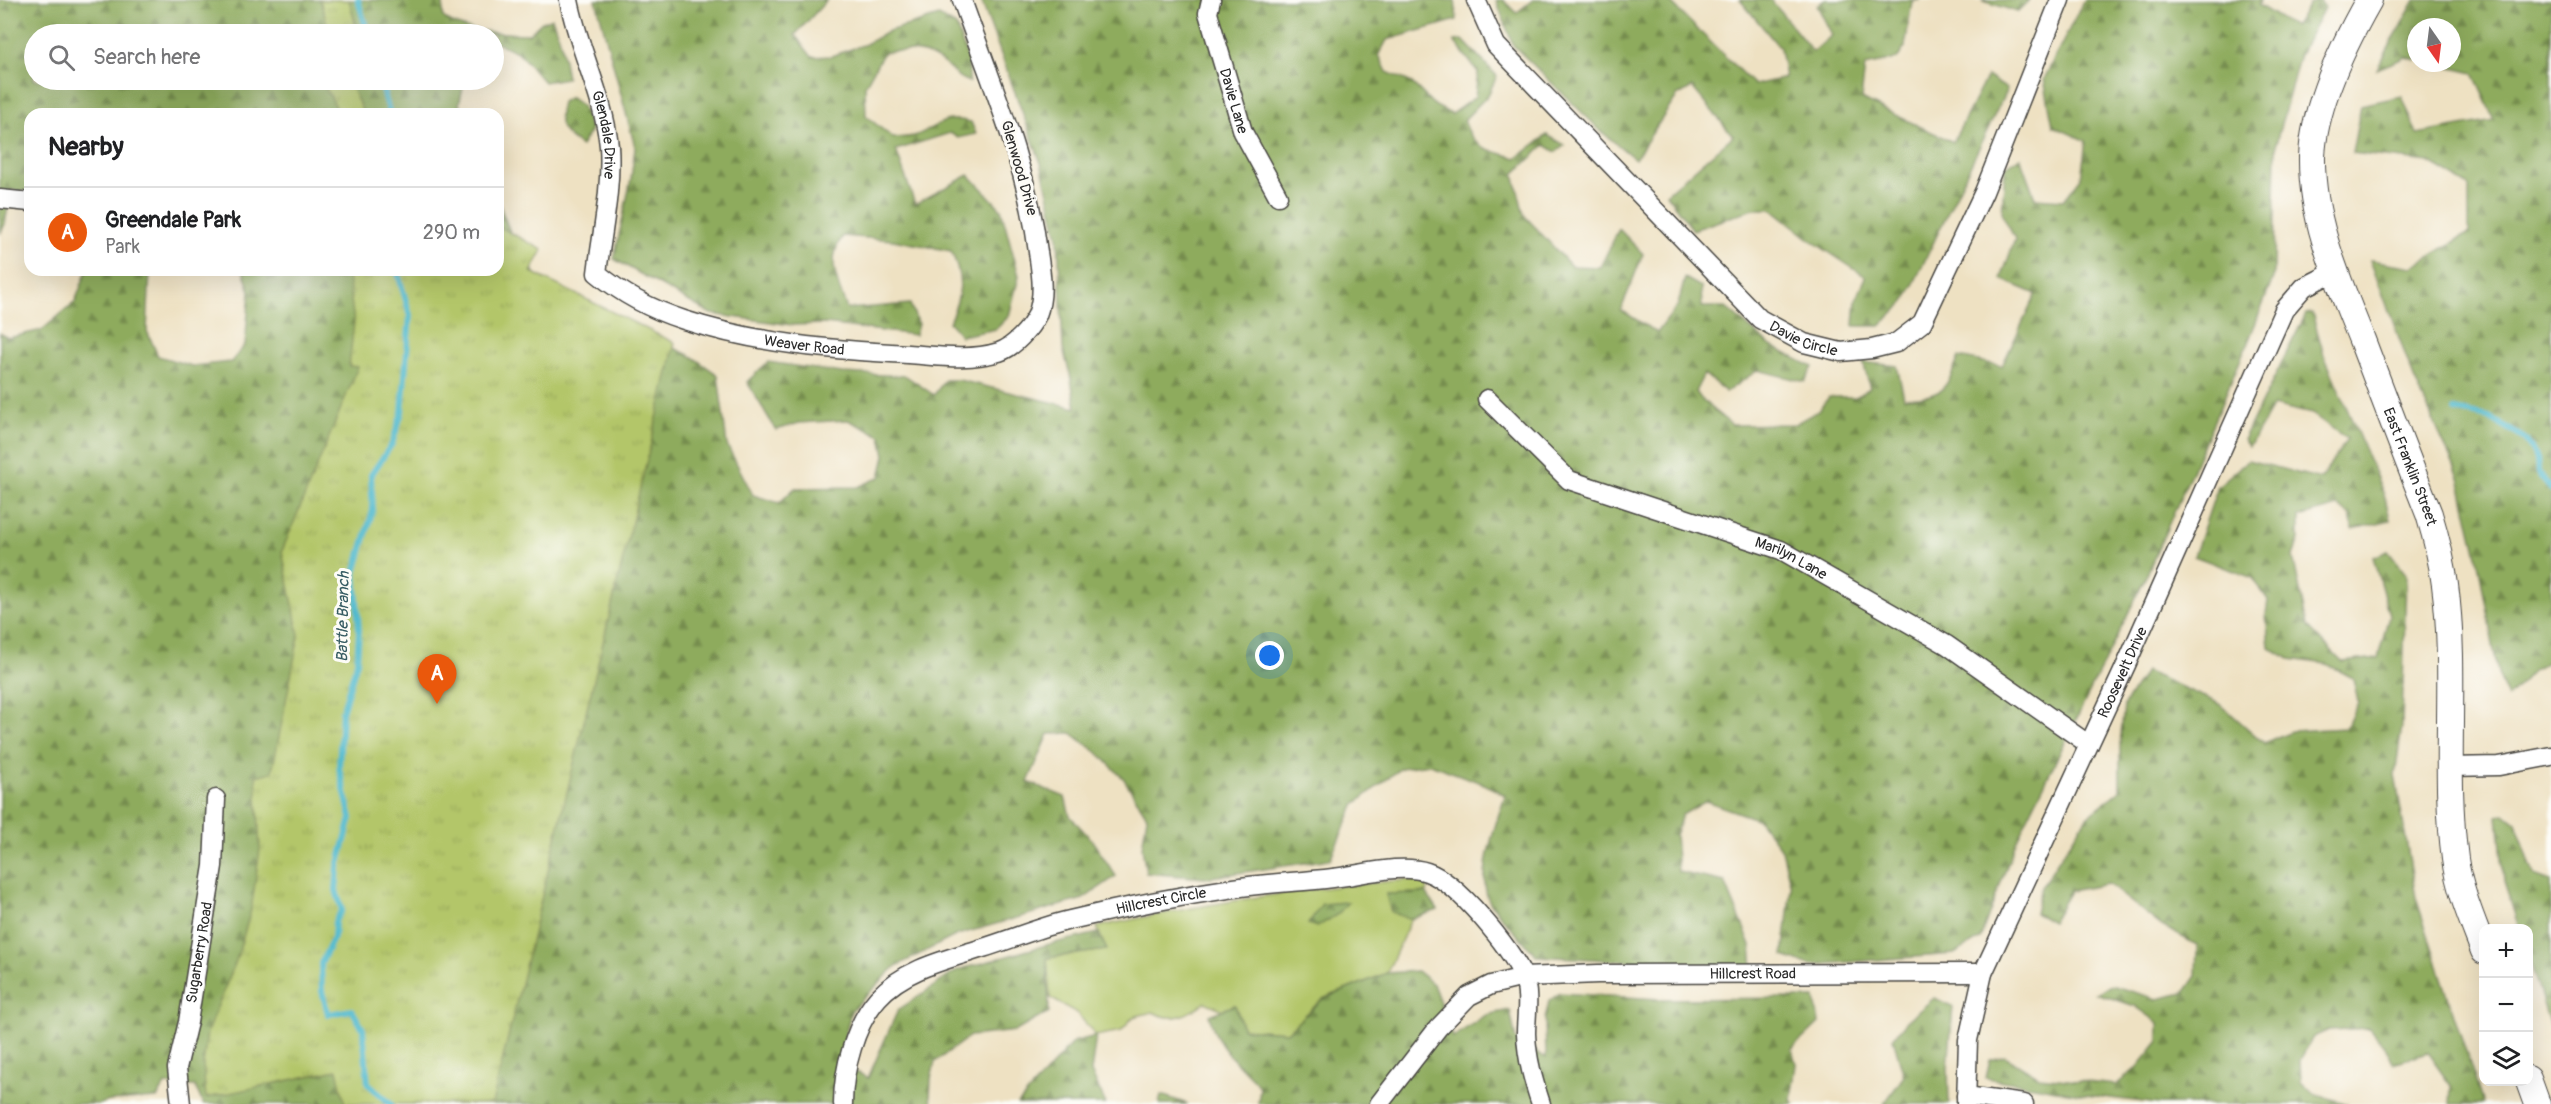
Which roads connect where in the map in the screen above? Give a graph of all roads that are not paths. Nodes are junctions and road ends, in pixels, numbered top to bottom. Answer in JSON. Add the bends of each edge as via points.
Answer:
{"nodes":[{"id":1,"x":569,"y":0,"type":"edge"},
{"id":2,"x":962,"y":0,"type":"edge"},
{"id":3,"x":1211,"y":0,"type":"edge"},
{"id":4,"x":1476,"y":0,"type":"edge"},
{"id":5,"x":2060,"y":0,"type":"edge"},
{"id":6,"x":2370,"y":0,"type":"edge"},
{"id":7,"x":1278,"y":196,"type":"dead end"},
{"id":8,"x":0,"y":200,"type":"edge"},
{"id":9,"x":24,"y":202,"type":"edge"},
{"id":10,"x":2336,"y":271,"type":"junction"},
{"id":11,"x":597,"y":273,"type":"joint"},
{"id":12,"x":1021,"y":337,"type":"joint"},
{"id":13,"x":1487,"y":399,"type":"dead end"},
{"id":14,"x":2088,"y":744,"type":"junction"},
{"id":15,"x":2551,"y":756,"type":"edge"},
{"id":16,"x":2449,"y":767,"type":"junction"},
{"id":17,"x":216,"y":799,"type":"dead end"},
{"id":18,"x":2479,"y":935,"type":"edge"},
{"id":19,"x":1983,"y":973,"type":"junction"},
{"id":20,"x":1524,"y":977,"type":"junction"},
{"id":21,"x":2531,"y":1086,"type":"edge"},
{"id":22,"x":1966,"y":1100,"type":"edge"},
{"id":23,"x":181,"y":1104,"type":"edge"},
{"id":24,"x":843,"y":1104,"type":"edge"},
{"id":25,"x":1379,"y":1104,"type":"edge"},
{"id":26,"x":1540,"y":1104,"type":"edge"},
{"id":27,"x":2024,"y":1104,"type":"edge"},
{"id":28,"x":2537,"y":1104,"type":"edge"}],
"edges":[{"from":1,"to":11,"type":"street","name":"Glendale Drive","via":[[609,144]]},
{"from":2,"to":12,"type":"street","name":"Glenwood Drive","via":[[1002,107],[1033,214],[1043,285],[1036,315]]},
{"from":3,"to":7,"type":"street","name":"Davie Lane","via":[[1208,13],[1243,132]]},
{"from":4,"to":5,"type":"street","name":"Davie Circle","via":[[1496,45],[1760,319],[1804,343],[1842,352],[1896,343],[1922,323],[1984,192]]},
{"from":6,"to":10,"type":"main road","name":"East Franklin Street","via":[[2331,78],[2312,157],[2317,207]]},
{"from":8,"to":9,"type":"street"},
{"from":10,"to":14,"type":"street","name":"Roosevelt Drive","via":[[2304,287],[2284,310]]},
{"from":10,"to":16,"type":"main road","name":"East Franklin Street","via":[[2429,514],[2439,550],[2448,626]]},
{"from":11,"to":12,"type":"street","name":"Weaver Road","via":[[636,300],[683,320],[757,339],[836,350],[968,358],[1000,352]]},
{"from":13,"to":14,"type":"street","name":"Marilyn Lane","via":[[1569,480],[1782,550],[1947,645]]},
{"from":14,"to":19,"type":"street","name":"Roosevelt Drive"},
{"from":15,"to":16,"type":"street","via":[[2483,767]]},
{"from":16,"to":18,"type":"main road","name":"East Franklin Street","via":[[2455,861]]},
{"from":17,"to":23,"type":"street","name":"Sugarberry Road","via":[[213,866],[177,1068]]},
{"from":19,"to":20,"type":"street","name":"Hillcrest Road"},
{"from":19,"to":22,"type":"street","name":"Roosevelt Drive","via":[[1968,1040]]},
{"from":20,"to":24,"type":"street","name":"Hillcrest Circle","via":[[1514,957],[1460,894],[1442,879],[1412,868],[1213,892],[1067,920],[932,964],[904,978],[879,998],[861,1026]]},
{"from":20,"to":25,"type":"street","via":[[1491,985],[1469,996],[1438,1028]]},
{"from":20,"to":26,"type":"street","name":"Hillcrest Circle","via":[[1528,989],[1529,1068]]},
{"from":21,"to":28,"type":"main road"},
{"from":22,"to":27,"type":"street"}]}
